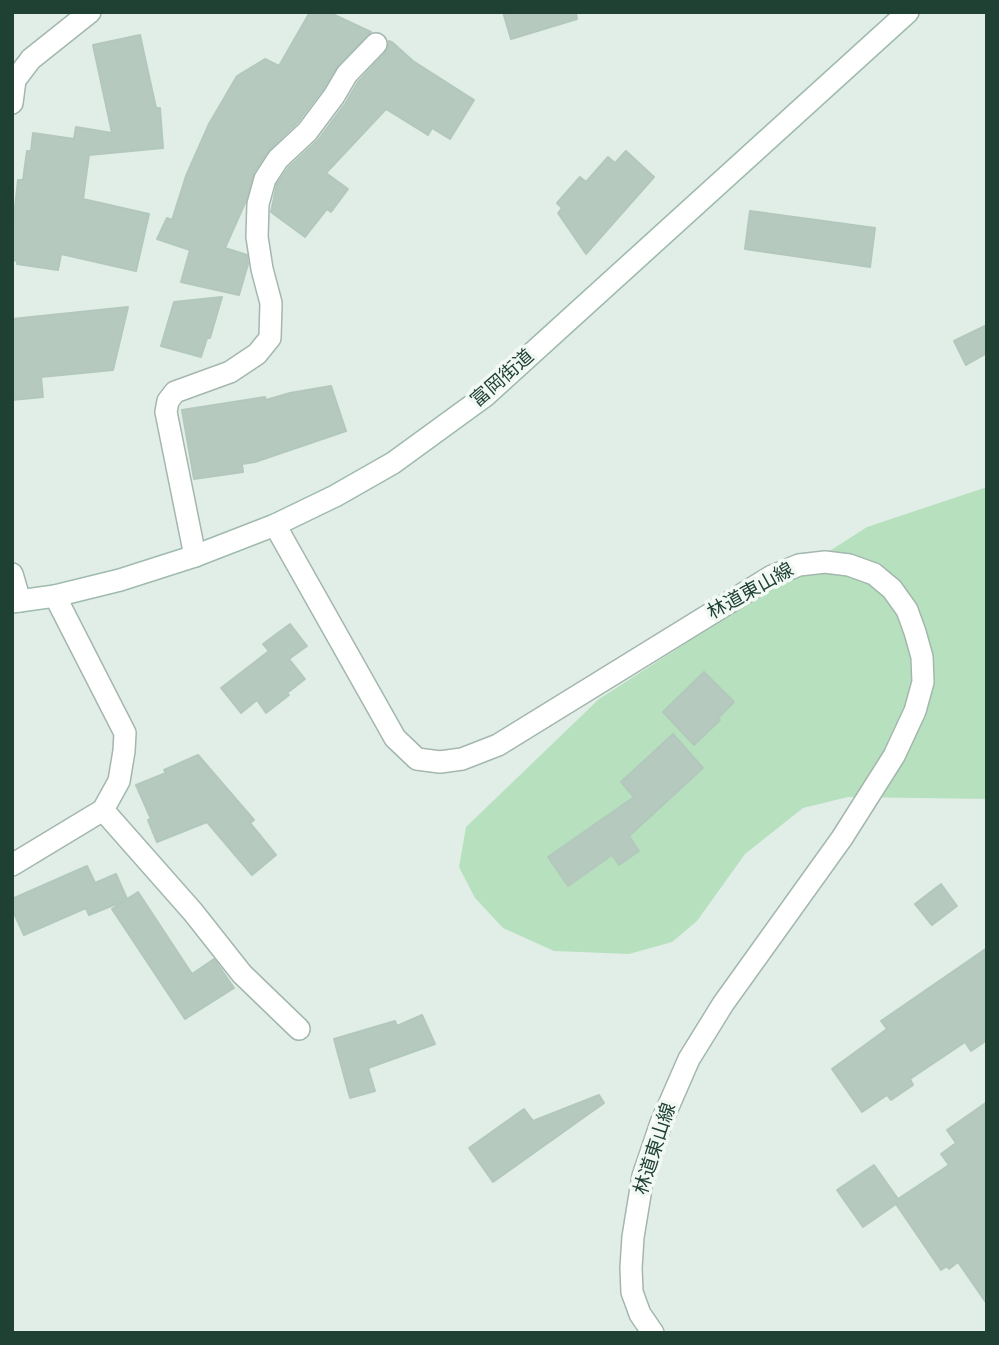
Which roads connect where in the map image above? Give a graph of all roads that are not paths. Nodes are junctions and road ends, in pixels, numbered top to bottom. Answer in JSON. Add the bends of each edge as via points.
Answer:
{"nodes":[{"id":1,"x":90,"y":12,"type":"edge"},
{"id":2,"x":908,"y":12,"type":"edge"},
{"id":3,"x":376,"y":44,"type":"dead end"},
{"id":4,"x":14,"y":80,"type":"edge"},
{"id":5,"x":12,"y":103,"type":"edge"},
{"id":6,"x":275,"y":525,"type":"junction"},
{"id":7,"x":195,"y":556,"type":"junction"},
{"id":8,"x":12,"y":574,"type":"edge"},
{"id":9,"x":55,"y":596,"type":"junction"},
{"id":10,"x":16,"y":601,"type":"edge"},
{"id":11,"x":103,"y":810,"type":"junction"},
{"id":12,"x":12,"y":865,"type":"edge"},
{"id":13,"x":299,"y":1029,"type":"dead end"},
{"id":14,"x":653,"y":1333,"type":"edge"}],
"edges":[{"from":1,"to":4,"type":"street","via":[[31,59]]},
{"from":2,"to":6,"type":"street","name":"富岡街道","via":[[485,396],[393,463]]},
{"from":3,"to":7,"type":"street","via":[[265,179],[258,204],[257,237],[271,303],[270,338],[257,354],[230,372],[175,392],[168,401],[166,412]]},
{"from":4,"to":5,"type":"street"},
{"from":6,"to":7,"type":"street","name":"富岡街道"},
{"from":6,"to":14,"type":"street","name":"林道東山線","via":[[395,738],[417,759],[462,759],[498,745],[772,576],[799,565],[825,562],[874,574],[906,610],[922,656],[923,682],[905,734],[842,838],[723,1004],[689,1059],[661,1123],[643,1176],[631,1268],[632,1292]]},
{"from":7,"to":9,"type":"street","name":"富岡街道"},
{"from":8,"to":10,"type":"street"},
{"from":9,"to":10,"type":"street","name":"富岡街道"},
{"from":9,"to":11,"type":"street","via":[[125,733],[119,781]]},
{"from":11,"to":12,"type":"street"},
{"from":11,"to":13,"type":"street","via":[[242,974]]}]}
